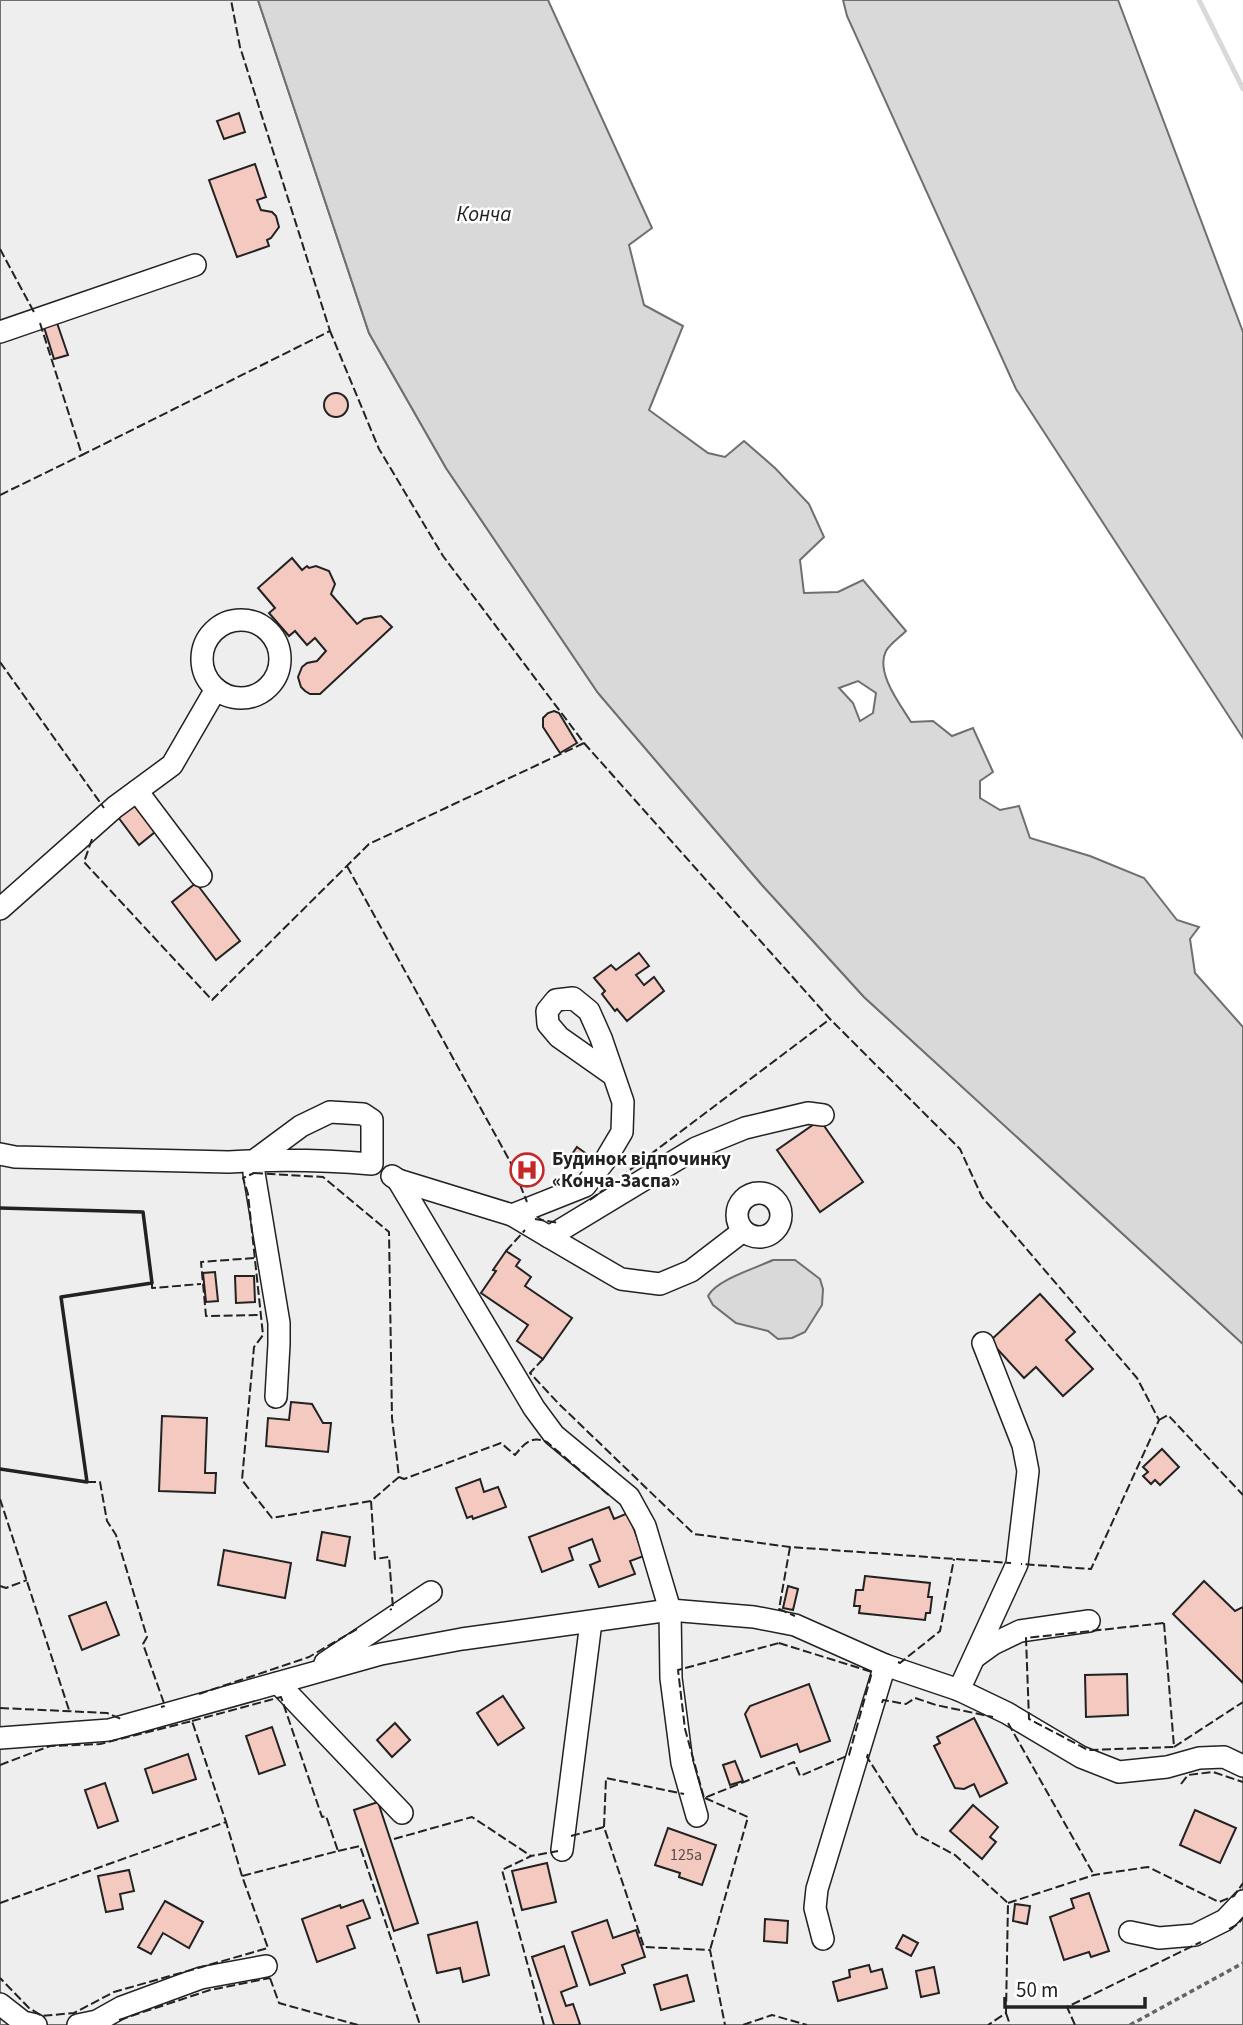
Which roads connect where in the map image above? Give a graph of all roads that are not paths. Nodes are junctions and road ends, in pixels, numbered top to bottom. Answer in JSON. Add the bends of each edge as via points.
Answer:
{"nodes":[{"id":1,"x":195,"y":265,"type":"dead end"},
{"id":2,"x":0,"y":332,"type":"edge"},
{"id":3,"x":216,"y":689,"type":"dead end"},
{"id":4,"x":137,"y":791,"type":"junction"},
{"id":5,"x":201,"y":876,"type":"dead end"},
{"id":6,"x":0,"y":909,"type":"edge"},
{"id":7,"x":613,"y":1075,"type":"dead end"},
{"id":8,"x":823,"y":1115,"type":"dead end"},
{"id":9,"x":0,"y":1154,"type":"edge"},
{"id":10,"x":255,"y":1160,"type":"junction"},
{"id":11,"x":372,"y":1164,"type":"junction"},
{"id":12,"x":398,"y":1180,"type":"junction"},
{"id":13,"x":512,"y":1215,"type":"junction"},
{"id":14,"x":743,"y":1231,"type":"dead end"},
{"id":15,"x":549,"y":1237,"type":"junction"},
{"id":16,"x":983,"y":1343,"type":"dead end"},
{"id":17,"x":275,"y":1396,"type":"dead end"},
{"id":18,"x":431,"y":1592,"type":"dead end"},
{"id":19,"x":670,"y":1610,"type":"junction"},
{"id":20,"x":1089,"y":1621,"type":"dead end"},
{"id":21,"x":591,"y":1622,"type":"junction"},
{"id":22,"x":974,"y":1659,"type":"junction"},
{"id":23,"x":885,"y":1665,"type":"junction"},
{"id":24,"x":310,"y":1673,"type":"junction"},
{"id":25,"x":278,"y":1683,"type":"junction"},
{"id":26,"x":959,"y":1690,"type":"junction"},
{"id":27,"x":0,"y":1738,"type":"edge"},
{"id":28,"x":1243,"y":1766,"type":"edge"},
{"id":29,"x":402,"y":1813,"type":"dead end"},
{"id":30,"x":697,"y":1816,"type":"dead end"},
{"id":31,"x":562,"y":1850,"type":"dead end"},
{"id":32,"x":1243,"y":1901,"type":"edge"},
{"id":33,"x":1130,"y":1932,"type":"dead end"},
{"id":34,"x":823,"y":1939,"type":"dead end"},
{"id":35,"x":266,"y":1966,"type":"dead end"},
{"id":36,"x":0,"y":2004,"type":"edge"},
{"id":37,"x":36,"y":2025,"type":"edge"},
{"id":38,"x":78,"y":2025,"type":"edge"}],
"edges":[{"from":1,"to":2,"type":"street"},
{"from":3,"to":4,"type":"street","via":[[172,765]]},
{"from":4,"to":5,"type":"street"},
{"from":4,"to":6,"type":"street"},
{"from":7,"to":13,"type":"street","via":[[623,1102],[622,1132],[606,1159],[585,1186]]},
{"from":8,"to":15,"type":"street","via":[[808,1113],[745,1128],[696,1148]]},
{"from":9,"to":10,"type":"street"},
{"from":10,"to":11,"type":"street"},
{"from":10,"to":11,"type":"street","via":[[301,1126],[330,1112],[363,1114],[372,1120]]},
{"from":10,"to":17,"type":"street","via":[[279,1323]]},
{"from":11,"to":12,"type":"street"},
{"from":12,"to":13,"type":"street"},
{"from":12,"to":19,"type":"street","via":[[534,1408],[554,1434],[629,1497],[645,1526]]},
{"from":13,"to":15,"type":"street"},
{"from":14,"to":15,"type":"street","via":[[691,1271],[660,1284],[621,1279]]},
{"from":16,"to":22,"type":"street","via":[[1023,1445],[1028,1471],[1017,1564]]},
{"from":18,"to":24,"type":"street"},
{"from":19,"to":21,"type":"street"},
{"from":19,"to":23,"type":"street","via":[[795,1625]]},
{"from":19,"to":30,"type":"street","via":[[671,1678],[682,1763]]},
{"from":20,"to":22,"type":"street","via":[[1020,1631]]},
{"from":21,"to":24,"type":"street","via":[[462,1639]]},
{"from":21,"to":31,"type":"street"},
{"from":22,"to":26,"type":"street"},
{"from":23,"to":26,"type":"street"},
{"from":23,"to":34,"type":"street","via":[[817,1889],[815,1908]]},
{"from":24,"to":25,"type":"street"},
{"from":25,"to":27,"type":"street","via":[[109,1730]]},
{"from":25,"to":29,"type":"street"},
{"from":26,"to":28,"type":"street","via":[[1081,1757],[1119,1772],[1199,1758],[1224,1757]]},
{"from":32,"to":33,"type":"street","via":[[1225,1920],[1195,1935],[1159,1938]]},
{"from":35,"to":38,"type":"street","via":[[201,1978]]},
{"from":36,"to":37,"type":"street","via":[[23,2022]]}]}
